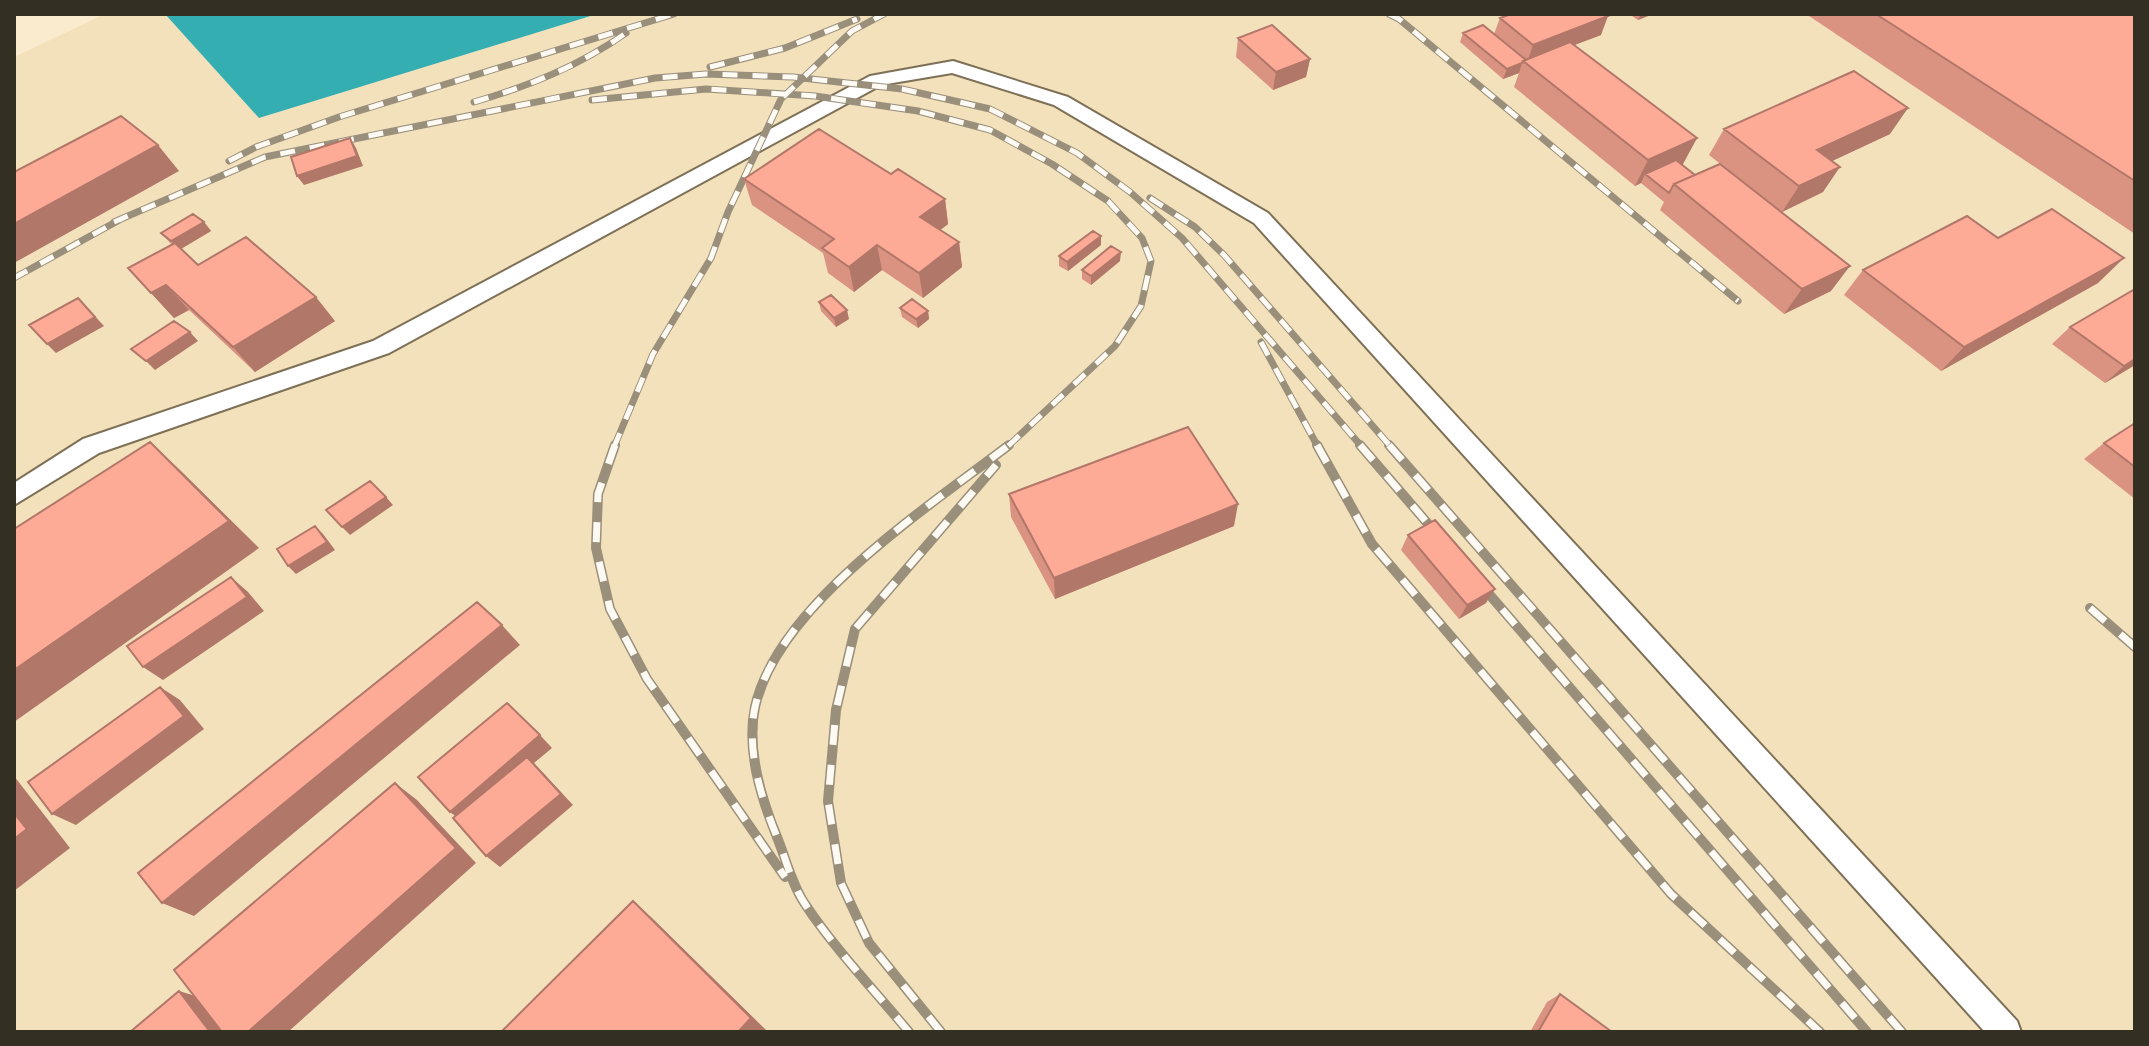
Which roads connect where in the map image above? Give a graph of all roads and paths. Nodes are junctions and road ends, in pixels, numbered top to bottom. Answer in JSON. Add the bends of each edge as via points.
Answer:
{"nodes":[{"id":1,"x":14,"y":495,"type":"edge"},
{"id":2,"x":2006,"y":1032,"type":"edge"}],
"edges":[{"from":1,"to":2,"type":"lane","via":[[91,446],[381,347],[876,80],[953,67],[1061,101],[1261,218]]}]}
